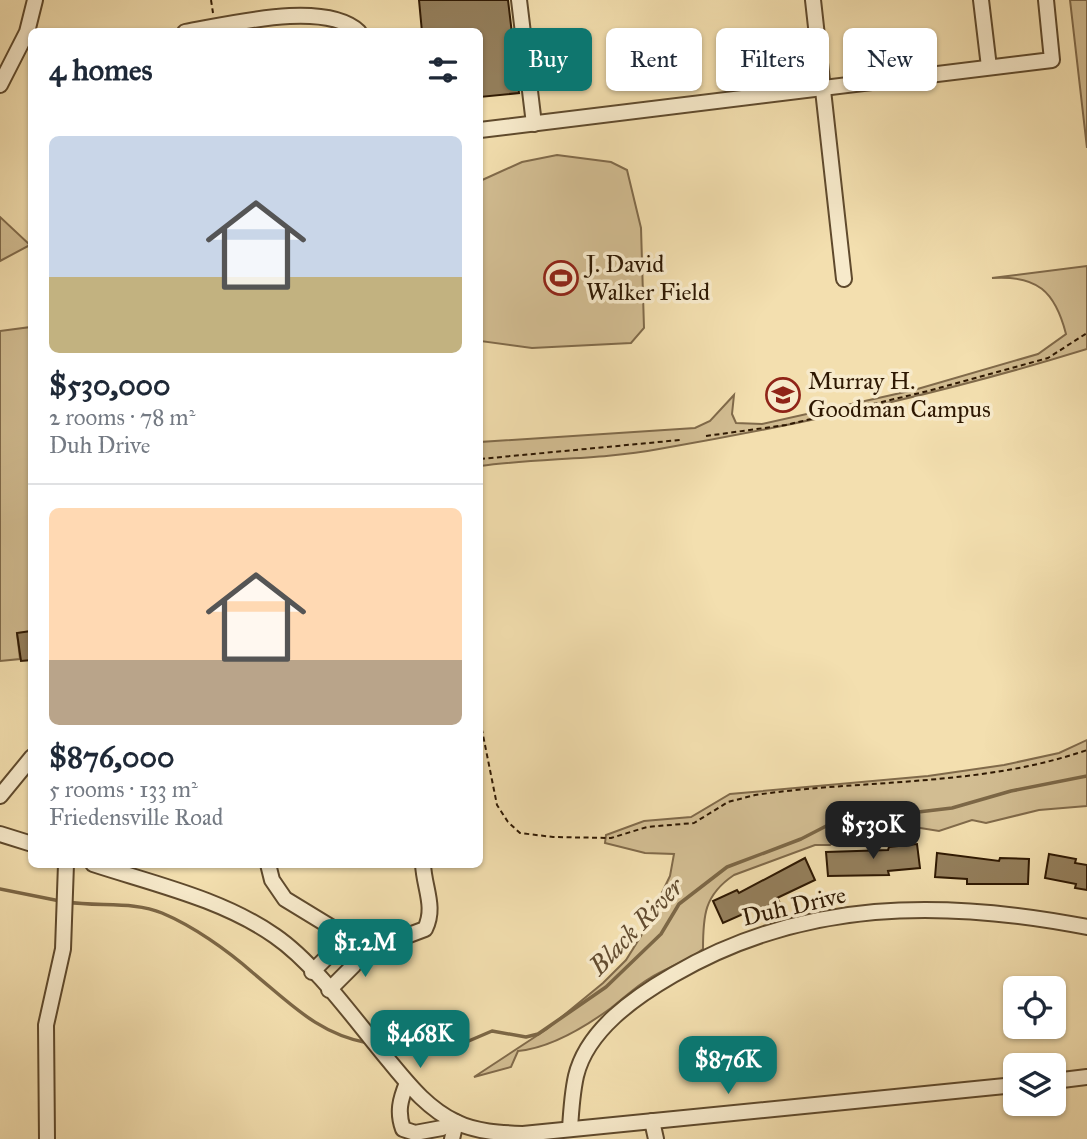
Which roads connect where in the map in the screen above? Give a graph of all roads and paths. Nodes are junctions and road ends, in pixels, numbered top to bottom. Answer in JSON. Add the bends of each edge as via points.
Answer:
{"nodes":[{"id":1,"x":35,"y":0,"type":"edge"},
{"id":2,"x":519,"y":0,"type":"edge"},
{"id":3,"x":813,"y":0,"type":"edge"},
{"id":4,"x":981,"y":0,"type":"edge"},
{"id":5,"x":1046,"y":0,"type":"edge"},
{"id":6,"x":30,"y":28,"type":"edge"},
{"id":7,"x":204,"y":28,"type":"edge"},
{"id":8,"x":355,"y":28,"type":"edge"},
{"id":9,"x":816,"y":28,"type":"edge"},
{"id":10,"x":28,"y":34,"type":"edge"},
{"id":11,"x":989,"y":67,"type":"junction"},
{"id":12,"x":0,"y":85,"type":"edge"},
{"id":13,"x":829,"y":87,"type":"edge"},
{"id":14,"x":799,"y":91,"type":"edge"},
{"id":15,"x":823,"y":91,"type":"edge"},
{"id":16,"x":534,"y":124,"type":"junction"},
{"id":17,"x":483,"y":131,"type":"edge"},
{"id":18,"x":844,"y":279,"type":"dead end"},
{"id":19,"x":1087,"y":333,"type":"edge"},
{"id":20,"x":706,"y":436,"type":"dead end"},
{"id":21,"x":680,"y":440,"type":"dead end"},
{"id":22,"x":483,"y":459,"type":"edge"},
{"id":23,"x":483,"y":736,"type":"edge"},
{"id":24,"x":1087,"y":750,"type":"edge"},
{"id":25,"x":28,"y":762,"type":"edge"},
{"id":26,"x":0,"y":796,"type":"edge"},
{"id":27,"x":0,"y":834,"type":"edge"},
{"id":28,"x":28,"y":843,"type":"edge"},
{"id":29,"x":66,"y":868,"type":"edge"},
{"id":30,"x":105,"y":868,"type":"edge"},
{"id":31,"x":269,"y":868,"type":"edge"},
{"id":32,"x":423,"y":868,"type":"edge"},
{"id":33,"x":1087,"y":927,"type":"edge"},
{"id":34,"x":344,"y":935,"type":"junction"},
{"id":35,"x":369,"y":940,"type":"junction"},
{"id":36,"x":312,"y":972,"type":"junction"},
{"id":37,"x":329,"y":990,"type":"junction"},
{"id":38,"x":1087,"y":1077,"type":"edge"},
{"id":39,"x":1066,"y":1080,"type":"edge"},
{"id":40,"x":407,"y":1083,"type":"junction"},
{"id":41,"x":1003,"y":1085,"type":"edge"},
{"id":42,"x":652,"y":1121,"type":"junction"},
{"id":43,"x":570,"y":1129,"type":"junction"},
{"id":44,"x":450,"y":1132,"type":"edge"},
{"id":45,"x":415,"y":1133,"type":"junction"},
{"id":46,"x":47,"y":1139,"type":"edge"},
{"id":47,"x":395,"y":1139,"type":"edge"},
{"id":48,"x":656,"y":1139,"type":"edge"}],
"edges":[{"from":1,"to":6,"type":"street"},
{"from":2,"to":16,"type":"street"},
{"from":3,"to":9,"type":"street"},
{"from":4,"to":11,"type":"street"},
{"from":5,"to":11,"type":"street","via":[[1052,60]]},
{"from":7,"to":8,"type":"street","via":[[292,9],[329,12]]},
{"from":10,"to":12,"type":"street"},
{"from":11,"to":13,"type":"street"},
{"from":14,"to":16,"type":"street"},
{"from":15,"to":18,"type":"street"},
{"from":16,"to":17,"type":"street"},
{"from":19,"to":20,"type":"path","via":[[1048,358],[928,391],[786,425]]},
{"from":21,"to":22,"type":"path"},
{"from":23,"to":24,"type":"path","via":[[496,805],[520,833],[553,837],[611,838],[647,827],[694,823],[728,802],[755,795],[942,779],[1055,760]]},
{"from":25,"to":26,"type":"street"},
{"from":27,"to":28,"type":"street"},
{"from":29,"to":46,"type":"street","via":[[61,959],[46,1025]]},
{"from":30,"to":36,"type":"street","via":[[209,902],[244,919],[290,948]]},
{"from":31,"to":34,"type":"street","via":[[285,899]]},
{"from":32,"to":35,"type":"street","via":[[431,906],[425,929],[414,936]]},
{"from":33,"to":43,"type":"street","name":"Duh Drive","via":[[1007,913],[903,909],[813,920],[752,936],[662,982],[606,1025],[576,1074]]},
{"from":34,"to":35,"type":"street"},
{"from":34,"to":36,"type":"street"},
{"from":35,"to":37,"type":"street","via":[[353,966]]},
{"from":36,"to":37,"type":"street"},
{"from":37,"to":40,"type":"street"},
{"from":38,"to":39,"type":"street"},
{"from":40,"to":44,"type":"street"},
{"from":40,"to":45,"type":"street","via":[[399,1117],[404,1129]]},
{"from":41,"to":42,"type":"street"},
{"from":42,"to":43,"type":"street"},
{"from":42,"to":48,"type":"street"},
{"from":43,"to":44,"type":"street"},
{"from":44,"to":45,"type":"street"},
{"from":45,"to":47,"type":"street"}]}
